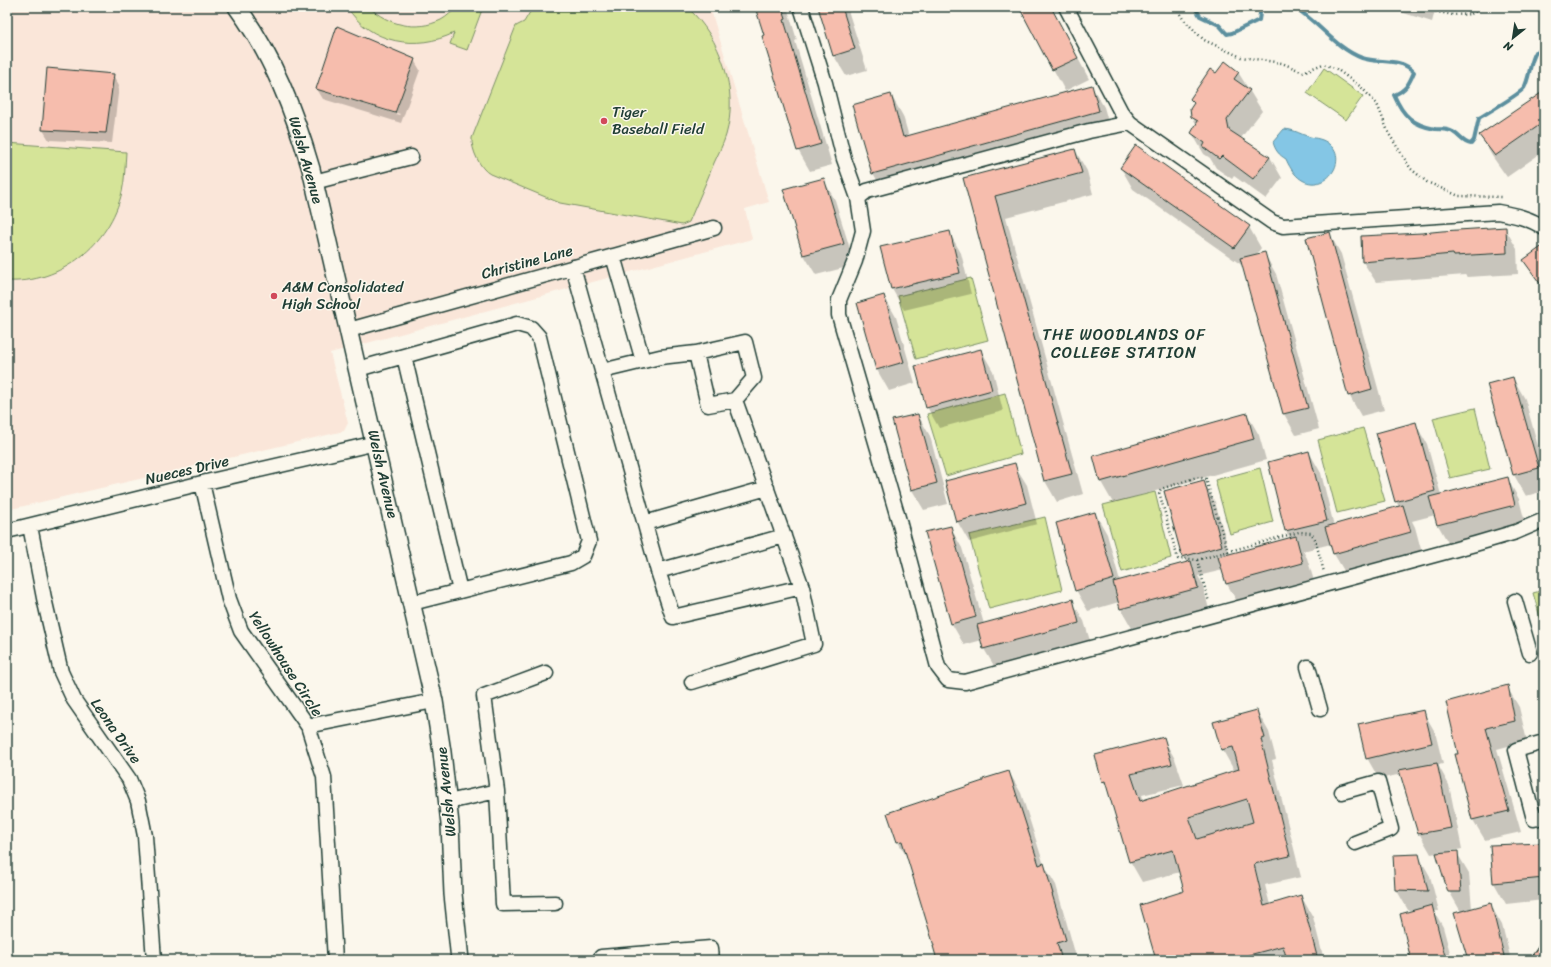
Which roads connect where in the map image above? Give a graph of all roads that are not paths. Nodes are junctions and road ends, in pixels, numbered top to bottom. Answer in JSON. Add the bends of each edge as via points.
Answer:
{"nodes":[{"id":1,"x":237,"y":7,"type":"edge"},
{"id":2,"x":802,"y":7,"type":"edge"},
{"id":3,"x":1066,"y":7,"type":"edge"},
{"id":4,"x":1130,"y":123,"type":"junction"},
{"id":5,"x":411,"y":157,"type":"dead end"},
{"id":6,"x":314,"y":182,"type":"junction"},
{"id":7,"x":858,"y":198,"type":"junction"},
{"id":8,"x":714,"y":228,"type":"dead end"},
{"id":9,"x":1544,"y":228,"type":"edge"},
{"id":10,"x":613,"y":256,"type":"junction"},
{"id":11,"x":573,"y":267,"type":"junction"},
{"id":12,"x":349,"y":330,"type":"junction"},
{"id":13,"x":696,"y":353,"type":"junction"},
{"id":14,"x":404,"y":356,"type":"junction"},
{"id":15,"x":643,"y":361,"type":"junction"},
{"id":16,"x":358,"y":370,"type":"junction"},
{"id":17,"x":602,"y":371,"type":"junction"},
{"id":18,"x":735,"y":400,"type":"junction"},
{"id":19,"x":376,"y":443,"type":"junction"},
{"id":20,"x":202,"y":483,"type":"junction"},
{"id":21,"x":767,"y":488,"type":"junction"},
{"id":22,"x":1544,"y":520,"type":"edge"},
{"id":23,"x":645,"y":523,"type":"junction"},
{"id":24,"x":30,"y":526,"type":"junction"},
{"id":25,"x":7,"y":531,"type":"edge"},
{"id":26,"x":784,"y":536,"type":"junction"},
{"id":27,"x":658,"y":571,"type":"junction"},
{"id":28,"x":802,"y":587,"type":"junction"},
{"id":29,"x":460,"y":591,"type":"junction"},
{"id":30,"x":1515,"y":601,"type":"dead end"},
{"id":31,"x":412,"y":603,"type":"junction"},
{"id":32,"x":1530,"y":653,"type":"dead end"},
{"id":33,"x":1308,"y":667,"type":"dead end"},
{"id":34,"x":546,"y":673,"type":"dead end"},
{"id":35,"x":692,"y":682,"type":"dead end"},
{"id":36,"x":434,"y":701,"type":"junction"},
{"id":37,"x":1320,"y":708,"type":"dead end"},
{"id":38,"x":308,"y":726,"type":"junction"},
{"id":39,"x":1544,"y":742,"type":"edge"},
{"id":40,"x":497,"y":791,"type":"junction"},
{"id":41,"x":1342,"y":792,"type":"dead end"},
{"id":42,"x":448,"y":802,"type":"junction"},
{"id":43,"x":1544,"y":816,"type":"edge"},
{"id":44,"x":1355,"y":843,"type":"dead end"},
{"id":45,"x":555,"y":903,"type":"dead end"},
{"id":46,"x":154,"y":960,"type":"edge"},
{"id":47,"x":335,"y":960,"type":"edge"},
{"id":48,"x":460,"y":960,"type":"edge"},
{"id":49,"x":601,"y":960,"type":"edge"},
{"id":50,"x":712,"y":960,"type":"edge"}],
"edges":[{"from":1,"to":6,"type":"main road","name":"Welsh Avenue","via":[[255,32],[274,67],[297,124]]},
{"from":2,"to":7,"type":"street","via":[[844,159]]},
{"from":3,"to":4,"type":"street","via":[[1121,112]]},
{"from":4,"to":7,"type":"street","via":[[1090,131],[868,191]]},
{"from":4,"to":9,"type":"street","via":[[1262,216],[1283,226],[1498,212],[1536,222]]},
{"from":5,"to":6,"type":"street"},
{"from":6,"to":12,"type":"main road","name":"Welsh Avenue"},
{"from":7,"to":22,"type":"street","via":[[863,231],[855,261],[839,300],[839,315],[938,667],[948,680],[965,682],[1475,544],[1516,532]]},
{"from":8,"to":10,"type":"street","name":"Christine Lane"},
{"from":10,"to":11,"type":"street","name":"Christine Lane"},
{"from":10,"to":15,"type":"street"},
{"from":11,"to":12,"type":"street","name":"Christine Lane"},
{"from":11,"to":17,"type":"street"},
{"from":12,"to":16,"type":"main road","name":"Welsh Avenue"},
{"from":13,"to":15,"type":"street"},
{"from":13,"to":18,"type":"street","via":[[708,405]]},
{"from":13,"to":18,"type":"street","via":[[745,342],[754,378]]},
{"from":14,"to":16,"type":"street"},
{"from":14,"to":29,"type":"street"},
{"from":14,"to":29,"type":"street","via":[[517,324],[531,328],[540,337],[586,526],[589,541],[583,556],[571,564]]},
{"from":15,"to":17,"type":"street"},
{"from":16,"to":19,"type":"main road","name":"Welsh Avenue"},
{"from":17,"to":23,"type":"street"},
{"from":18,"to":21,"type":"street"},
{"from":19,"to":20,"type":"street","name":"Nueces Drive"},
{"from":19,"to":31,"type":"main road","name":"Welsh Avenue"},
{"from":20,"to":24,"type":"street","name":"Nueces Drive"},
{"from":20,"to":38,"type":"street","name":"Yellowhouse Circle","via":[[229,599],[241,631]]},
{"from":21,"to":23,"type":"street"},
{"from":21,"to":26,"type":"street"},
{"from":23,"to":27,"type":"street"},
{"from":24,"to":25,"type":"street","name":"Nueces Drive"},
{"from":24,"to":46,"type":"street","name":"Leona Drive","via":[[61,672],[74,700],[129,779],[138,801],[145,836]]},
{"from":26,"to":27,"type":"street"},
{"from":26,"to":28,"type":"street"},
{"from":27,"to":28,"type":"street","via":[[673,617]]},
{"from":28,"to":35,"type":"street","via":[[814,644]]},
{"from":29,"to":31,"type":"street"},
{"from":30,"to":32,"type":"street"},
{"from":31,"to":36,"type":"main road","name":"Welsh Avenue"},
{"from":33,"to":37,"type":"street"},
{"from":34,"to":40,"type":"street","via":[[484,696]]},
{"from":36,"to":38,"type":"street"},
{"from":36,"to":42,"type":"main road","name":"Welsh Avenue"},
{"from":38,"to":47,"type":"street","name":"Yellowhouse Circle","via":[[324,777]]},
{"from":39,"to":43,"type":"street","via":[[1516,750],[1534,818]]},
{"from":40,"to":42,"type":"street"},
{"from":40,"to":45,"type":"street","via":[[503,904]]},
{"from":41,"to":44,"type":"street","via":[[1378,782],[1391,828]]},
{"from":42,"to":48,"type":"main road","name":"Welsh Avenue"},
{"from":49,"to":50,"type":"street","via":[[601,957],[711,948]]}]}
